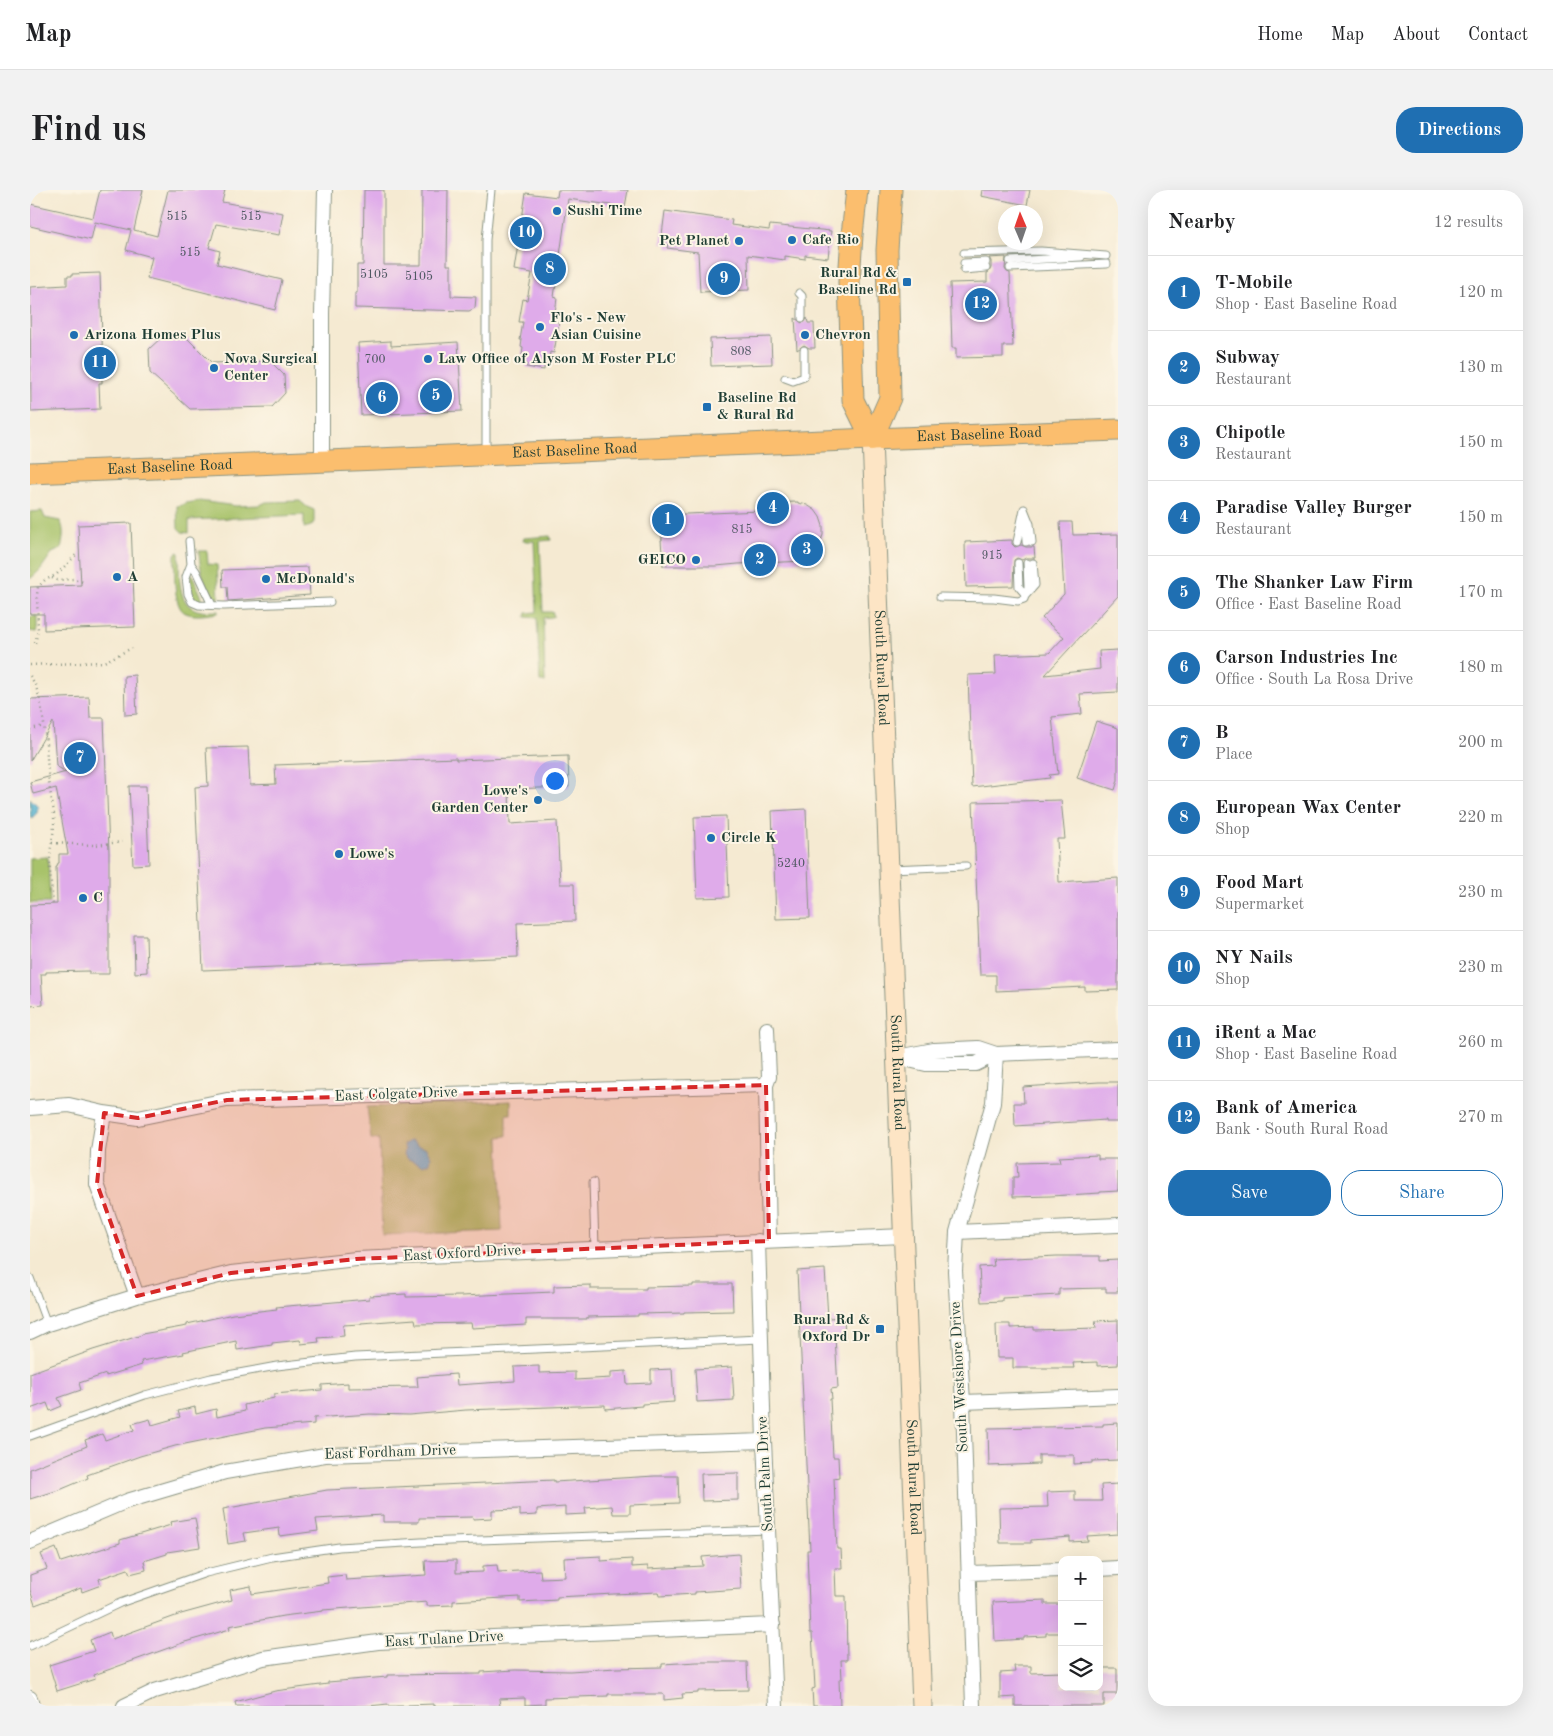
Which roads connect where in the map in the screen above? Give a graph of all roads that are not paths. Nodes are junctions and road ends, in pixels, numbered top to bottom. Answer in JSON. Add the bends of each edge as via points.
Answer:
{"nodes":[{"id":1,"x":325,"y":190,"type":"edge"},
{"id":2,"x":491,"y":190,"type":"edge"},
{"id":3,"x":857,"y":190,"type":"edge"},
{"id":4,"x":891,"y":190,"type":"edge"},
{"id":5,"x":964,"y":253,"type":"dead end"},
{"id":6,"x":1010,"y":264,"type":"dead end"},
{"id":7,"x":986,"y":265,"type":"dead end"},
{"id":8,"x":964,"y":266,"type":"dead end"},
{"id":9,"x":799,"y":293,"type":"dead end"},
{"id":10,"x":802,"y":318,"type":"dead end"},
{"id":11,"x":804,"y":350,"type":"dead end"},
{"id":12,"x":785,"y":378,"type":"dead end"},
{"id":13,"x":1118,"y":430,"type":"edge"},
{"id":14,"x":872,"y":439,"type":"junction"},
{"id":15,"x":486,"y":455,"type":"junction"},
{"id":16,"x":322,"y":462,"type":"junction"},
{"id":17,"x":30,"y":473,"type":"edge"},
{"id":18,"x":190,"y":541,"type":"dead end"},
{"id":19,"x":1017,"y":542,"type":"dead end"},
{"id":20,"x":1029,"y":542,"type":"dead end"},
{"id":21,"x":1018,"y":563,"type":"dead end"},
{"id":22,"x":1030,"y":563,"type":"dead end"},
{"id":23,"x":191,"y":564,"type":"junction"},
{"id":24,"x":1026,"y":595,"type":"junction"},
{"id":25,"x":940,"y":597,"type":"dead end"},
{"id":26,"x":330,"y":602,"type":"dead end"},
{"id":27,"x":212,"y":605,"type":"junction"},
{"id":28,"x":966,"y":866,"type":"dead end"},
{"id":29,"x":889,"y":869,"type":"junction"},
{"id":30,"x":767,"y":1029,"type":"dead end"},
{"id":31,"x":1118,"y":1050,"type":"edge"},
{"id":32,"x":996,"y":1054,"type":"junction"},
{"id":33,"x":897,"y":1057,"type":"junction"},
{"id":34,"x":766,"y":1085,"type":"junction"},
{"id":35,"x":30,"y":1108,"type":"edge"},
{"id":36,"x":104,"y":1114,"type":"junction"},
{"id":37,"x":593,"y":1182,"type":"dead end"},
{"id":38,"x":1118,"y":1225,"type":"edge"},
{"id":39,"x":957,"y":1232,"type":"junction"},
{"id":40,"x":904,"y":1236,"type":"junction"},
{"id":41,"x":764,"y":1241,"type":"junction"},
{"id":42,"x":595,"y":1248,"type":"junction"},
{"id":43,"x":30,"y":1278,"type":"edge"},
{"id":44,"x":137,"y":1296,"type":"junction"},
{"id":45,"x":48,"y":1324,"type":"junction"},
{"id":46,"x":30,"y":1332,"type":"edge"},
{"id":47,"x":761,"y":1339,"type":"junction"},
{"id":48,"x":1118,"y":1396,"type":"edge"},
{"id":49,"x":963,"y":1402,"type":"junction"},
{"id":50,"x":30,"y":1436,"type":"edge"},
{"id":51,"x":764,"y":1441,"type":"junction"},
{"id":52,"x":769,"y":1530,"type":"junction"},
{"id":53,"x":30,"y":1542,"type":"edge"},
{"id":54,"x":1118,"y":1568,"type":"edge"},
{"id":55,"x":1103,"y":1569,"type":"edge"},
{"id":56,"x":1058,"y":1570,"type":"edge"},
{"id":57,"x":969,"y":1573,"type":"junction"},
{"id":58,"x":773,"y":1625,"type":"junction"},
{"id":59,"x":30,"y":1646,"type":"edge"},
{"id":60,"x":30,"y":1698,"type":"edge"},
{"id":61,"x":32,"y":1706,"type":"edge"},
{"id":62,"x":124,"y":1706,"type":"edge"},
{"id":63,"x":776,"y":1706,"type":"edge"},
{"id":64,"x":922,"y":1706,"type":"edge"},
{"id":65,"x":974,"y":1706,"type":"edge"}],
"edges":[{"from":1,"to":16,"type":"street"},
{"from":2,"to":15,"type":"lane","via":[[486,240]]},
{"from":3,"to":14,"type":"main road","name":"South Rural Road","via":[[850,267],[853,400]]},
{"from":4,"to":14,"type":"main road","name":"South Rural Road","via":[[887,250],[890,398]]},
{"from":5,"to":6,"type":"lane","via":[[1041,251],[1106,260]]},
{"from":7,"to":8,"type":"lane"},
{"from":9,"to":10,"type":"lane","via":[[802,296]]},
{"from":11,"to":12,"type":"lane","via":[[804,377],[793,382]]},
{"from":13,"to":14,"type":"main road","name":"East Baseline Road"},
{"from":14,"to":15,"type":"main road","name":"East Baseline Road"},
{"from":14,"to":29,"type":"main road","name":"South Rural Road"},
{"from":15,"to":16,"type":"main road","name":"East Baseline Road"},
{"from":16,"to":17,"type":"main road","name":"East Baseline Road"},
{"from":18,"to":23,"type":"lane"},
{"from":19,"to":20,"type":"lane","via":[[1024,509],[1030,524]]},
{"from":21,"to":24,"type":"lane","via":[[1019,587]]},
{"from":22,"to":24,"type":"lane"},
{"from":23,"to":27,"type":"lane"},
{"from":23,"to":27,"type":"lane","via":[[186,577],[192,602]]},
{"from":24,"to":25,"type":"lane","via":[[1018,601]]},
{"from":26,"to":27,"type":"lane"},
{"from":28,"to":29,"type":"lane"},
{"from":29,"to":33,"type":"main road","name":"South Rural Road"},
{"from":30,"to":34,"type":"street","name":"South Palm Drive","via":[[769,1077]]},
{"from":31,"to":32,"type":"street"},
{"from":32,"to":33,"type":"street","via":[[978,1048],[934,1050]]},
{"from":32,"to":39,"type":"street","name":"South Westshore Drive","via":[[993,1103]]},
{"from":33,"to":40,"type":"main road","name":"South Rural Road"},
{"from":34,"to":36,"type":"street","name":"East Colgate Drive","via":[[227,1100],[138,1118]]},
{"from":34,"to":41,"type":"street","name":"South Palm Drive"},
{"from":35,"to":36,"type":"street","name":"East Colgate Drive","via":[[68,1105]]},
{"from":36,"to":44,"type":"street","via":[[97,1184]]},
{"from":37,"to":42,"type":"lane"},
{"from":38,"to":39,"type":"street"},
{"from":39,"to":49,"type":"street","name":"South Westshore Drive","via":[[955,1271]]},
{"from":40,"to":41,"type":"street","name":"East Oxford Drive"},
{"from":40,"to":64,"type":"main road","name":"South Rural Road"},
{"from":41,"to":42,"type":"street","name":"East Oxford Drive"},
{"from":41,"to":47,"type":"street","name":"South Palm Drive"},
{"from":42,"to":44,"type":"street","name":"East Oxford Drive","via":[[356,1259],[231,1272]]},
{"from":43,"to":45,"type":"lane"},
{"from":44,"to":45,"type":"street","name":"East Oxford Drive"},
{"from":45,"to":46,"type":"street","name":"East Oxford Drive"},
{"from":47,"to":50,"type":"lane","via":[[355,1357],[276,1366],[145,1395]]},
{"from":47,"to":51,"type":"street","name":"South Palm Drive"},
{"from":48,"to":49,"type":"street"},
{"from":49,"to":57,"type":"street","name":"South Westshore Drive"},
{"from":51,"to":52,"type":"street","name":"South Palm Drive"},
{"from":51,"to":53,"type":"street","name":"East Fordham Drive","via":[[325,1455],[225,1472],[127,1501]]},
{"from":52,"to":58,"type":"street","name":"South Palm Drive"},
{"from":52,"to":59,"type":"lane","via":[[421,1542],[338,1547],[272,1557],[206,1573],[120,1604]]},
{"from":54,"to":55,"type":"street"},
{"from":56,"to":57,"type":"street"},
{"from":57,"to":65,"type":"street","name":"South Westshore Drive"},
{"from":58,"to":62,"type":"street","name":"East Tulane Drive","via":[[378,1642],[263,1658],[155,1691]]},
{"from":58,"to":63,"type":"street","name":"South Palm Drive"},
{"from":60,"to":61,"type":"street"}]}
